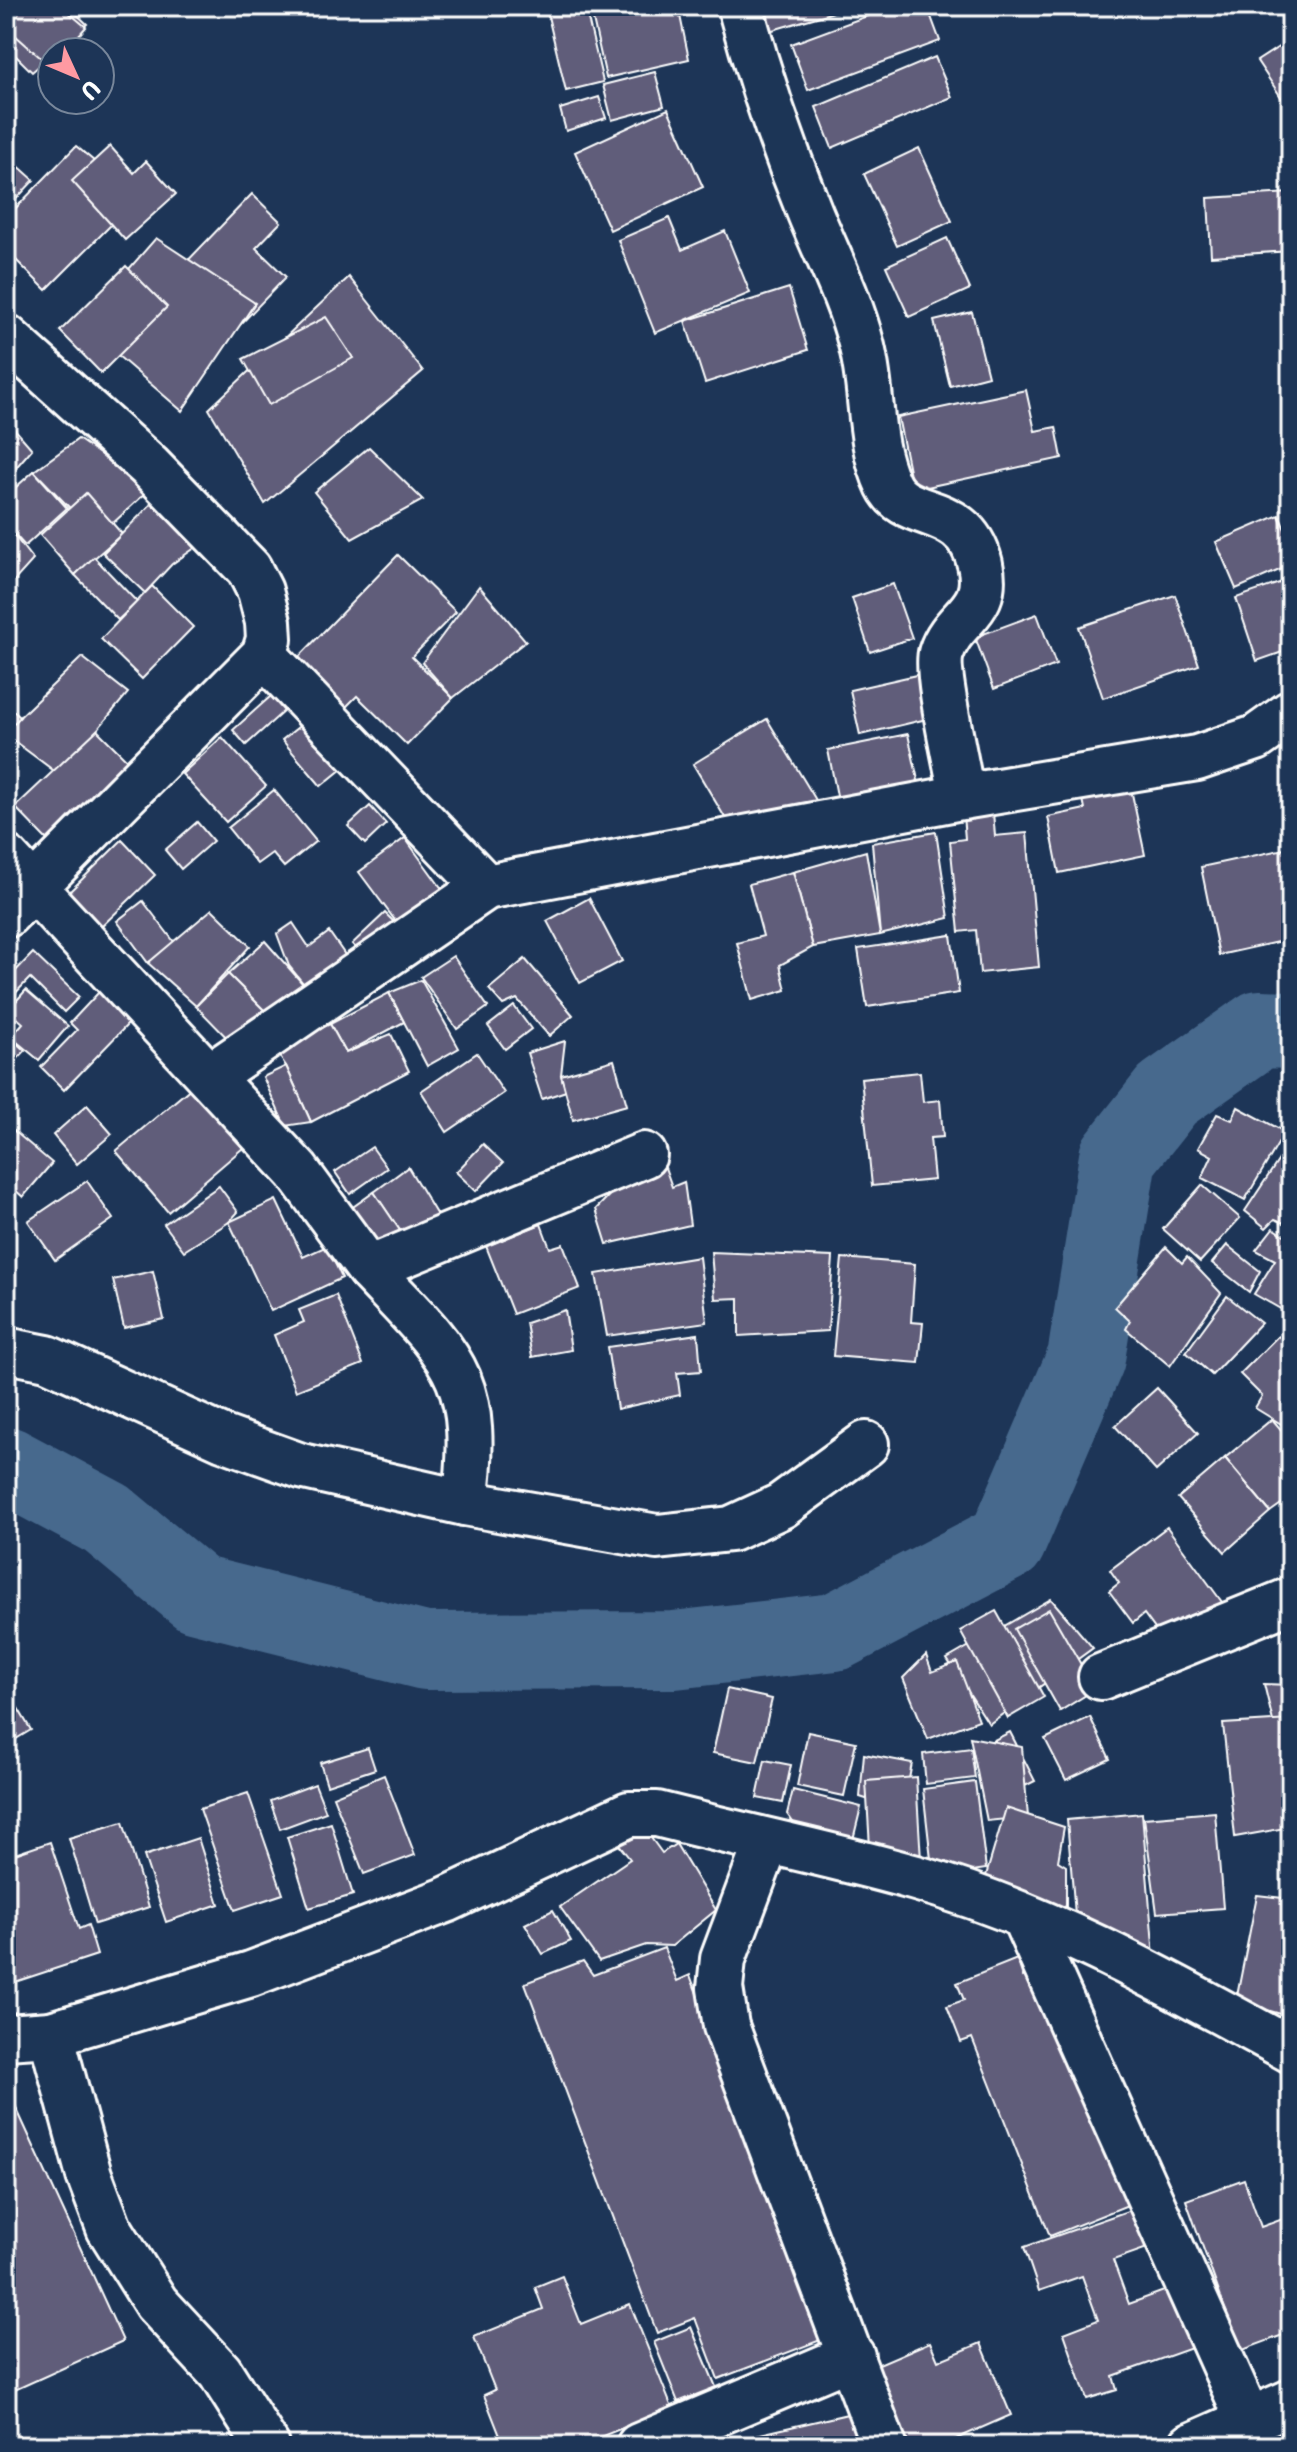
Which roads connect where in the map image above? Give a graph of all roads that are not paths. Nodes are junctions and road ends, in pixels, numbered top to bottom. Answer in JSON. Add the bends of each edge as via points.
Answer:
{"nodes":[{"id":1,"x":740,"y":6,"type":"edge"},
{"id":2,"x":6,"y":337,"type":"edge"},
{"id":3,"x":264,"y":655,"type":"junction"},
{"id":4,"x":1291,"y":713,"type":"edge"},
{"id":5,"x":962,"y":797,"type":"junction"},
{"id":6,"x":15,"y":886,"type":"edge"},
{"id":7,"x":486,"y":887,"type":"junction"},
{"id":8,"x":210,"y":1076,"type":"junction"},
{"id":9,"x":644,"y":1155,"type":"dead end"},
{"id":10,"x":369,"y":1269,"type":"junction"},
{"id":11,"x":6,"y":1350,"type":"edge"},
{"id":12,"x":866,"y":1444,"type":"dead end"},
{"id":13,"x":465,"y":1503,"type":"junction"},
{"id":14,"x":1291,"y":1600,"type":"edge"},
{"id":15,"x":1101,"y":1677,"type":"dead end"},
{"id":16,"x":767,"y":1842,"type":"junction"},
{"id":17,"x":1024,"y":1917,"type":"junction"},
{"id":18,"x":51,"y":2034,"type":"junction"},
{"id":19,"x":6,"y":2037,"type":"edge"},
{"id":20,"x":1291,"y":2050,"type":"edge"},
{"id":21,"x":852,"y":2356,"type":"junction"},
{"id":22,"x":1291,"y":2402,"type":"edge"},
{"id":23,"x":1249,"y":2421,"type":"junction"},
{"id":24,"x":267,"y":2446,"type":"edge"},
{"id":25,"x":639,"y":2446,"type":"edge"},
{"id":26,"x":884,"y":2446,"type":"edge"},
{"id":27,"x":1191,"y":2446,"type":"edge"}],
"edges":[{"from":1,"to":5,"type":"street","via":[[773,121],[861,340],[873,437],[889,487],[901,501],[940,515],[964,531],[979,561],[983,586],[978,605],[952,633],[940,658]]},
{"from":2,"to":3,"type":"street","via":[[149,466],[249,569],[268,622]]},
{"from":3,"to":6,"type":"street"},
{"from":3,"to":7,"type":"street"},
{"from":4,"to":5,"type":"street","via":[[1256,738],[1209,755]]},
{"from":5,"to":7,"type":"street"},
{"from":6,"to":8,"type":"street"},
{"from":7,"to":8,"type":"street"},
{"from":8,"to":10,"type":"street","via":[[297,1171]]},
{"from":9,"to":10,"type":"street"},
{"from":10,"to":13,"type":"street","via":[[449,1357],[465,1389],[472,1424]]},
{"from":11,"to":13,"type":"street","via":[[47,1358],[223,1438],[301,1466]]},
{"from":12,"to":13,"type":"street","via":[[781,1506],[731,1529],[657,1537]]},
{"from":14,"to":15,"type":"street"},
{"from":16,"to":17,"type":"street","via":[[918,1878]]},
{"from":16,"to":18,"type":"street","via":[[657,1814],[629,1814],[446,1900],[251,1974]]},
{"from":16,"to":21,"type":"street","via":[[723,1959],[724,2014]]},
{"from":17,"to":20,"type":"street","via":[[1145,1971]]},
{"from":17,"to":23,"type":"street"},
{"from":18,"to":19,"type":"street"},
{"from":18,"to":24,"type":"street","via":[[109,2228],[156,2303],[220,2372]]},
{"from":21,"to":25,"type":"street"},
{"from":21,"to":26,"type":"street"},
{"from":22,"to":23,"type":"street"},
{"from":23,"to":27,"type":"street"}]}
